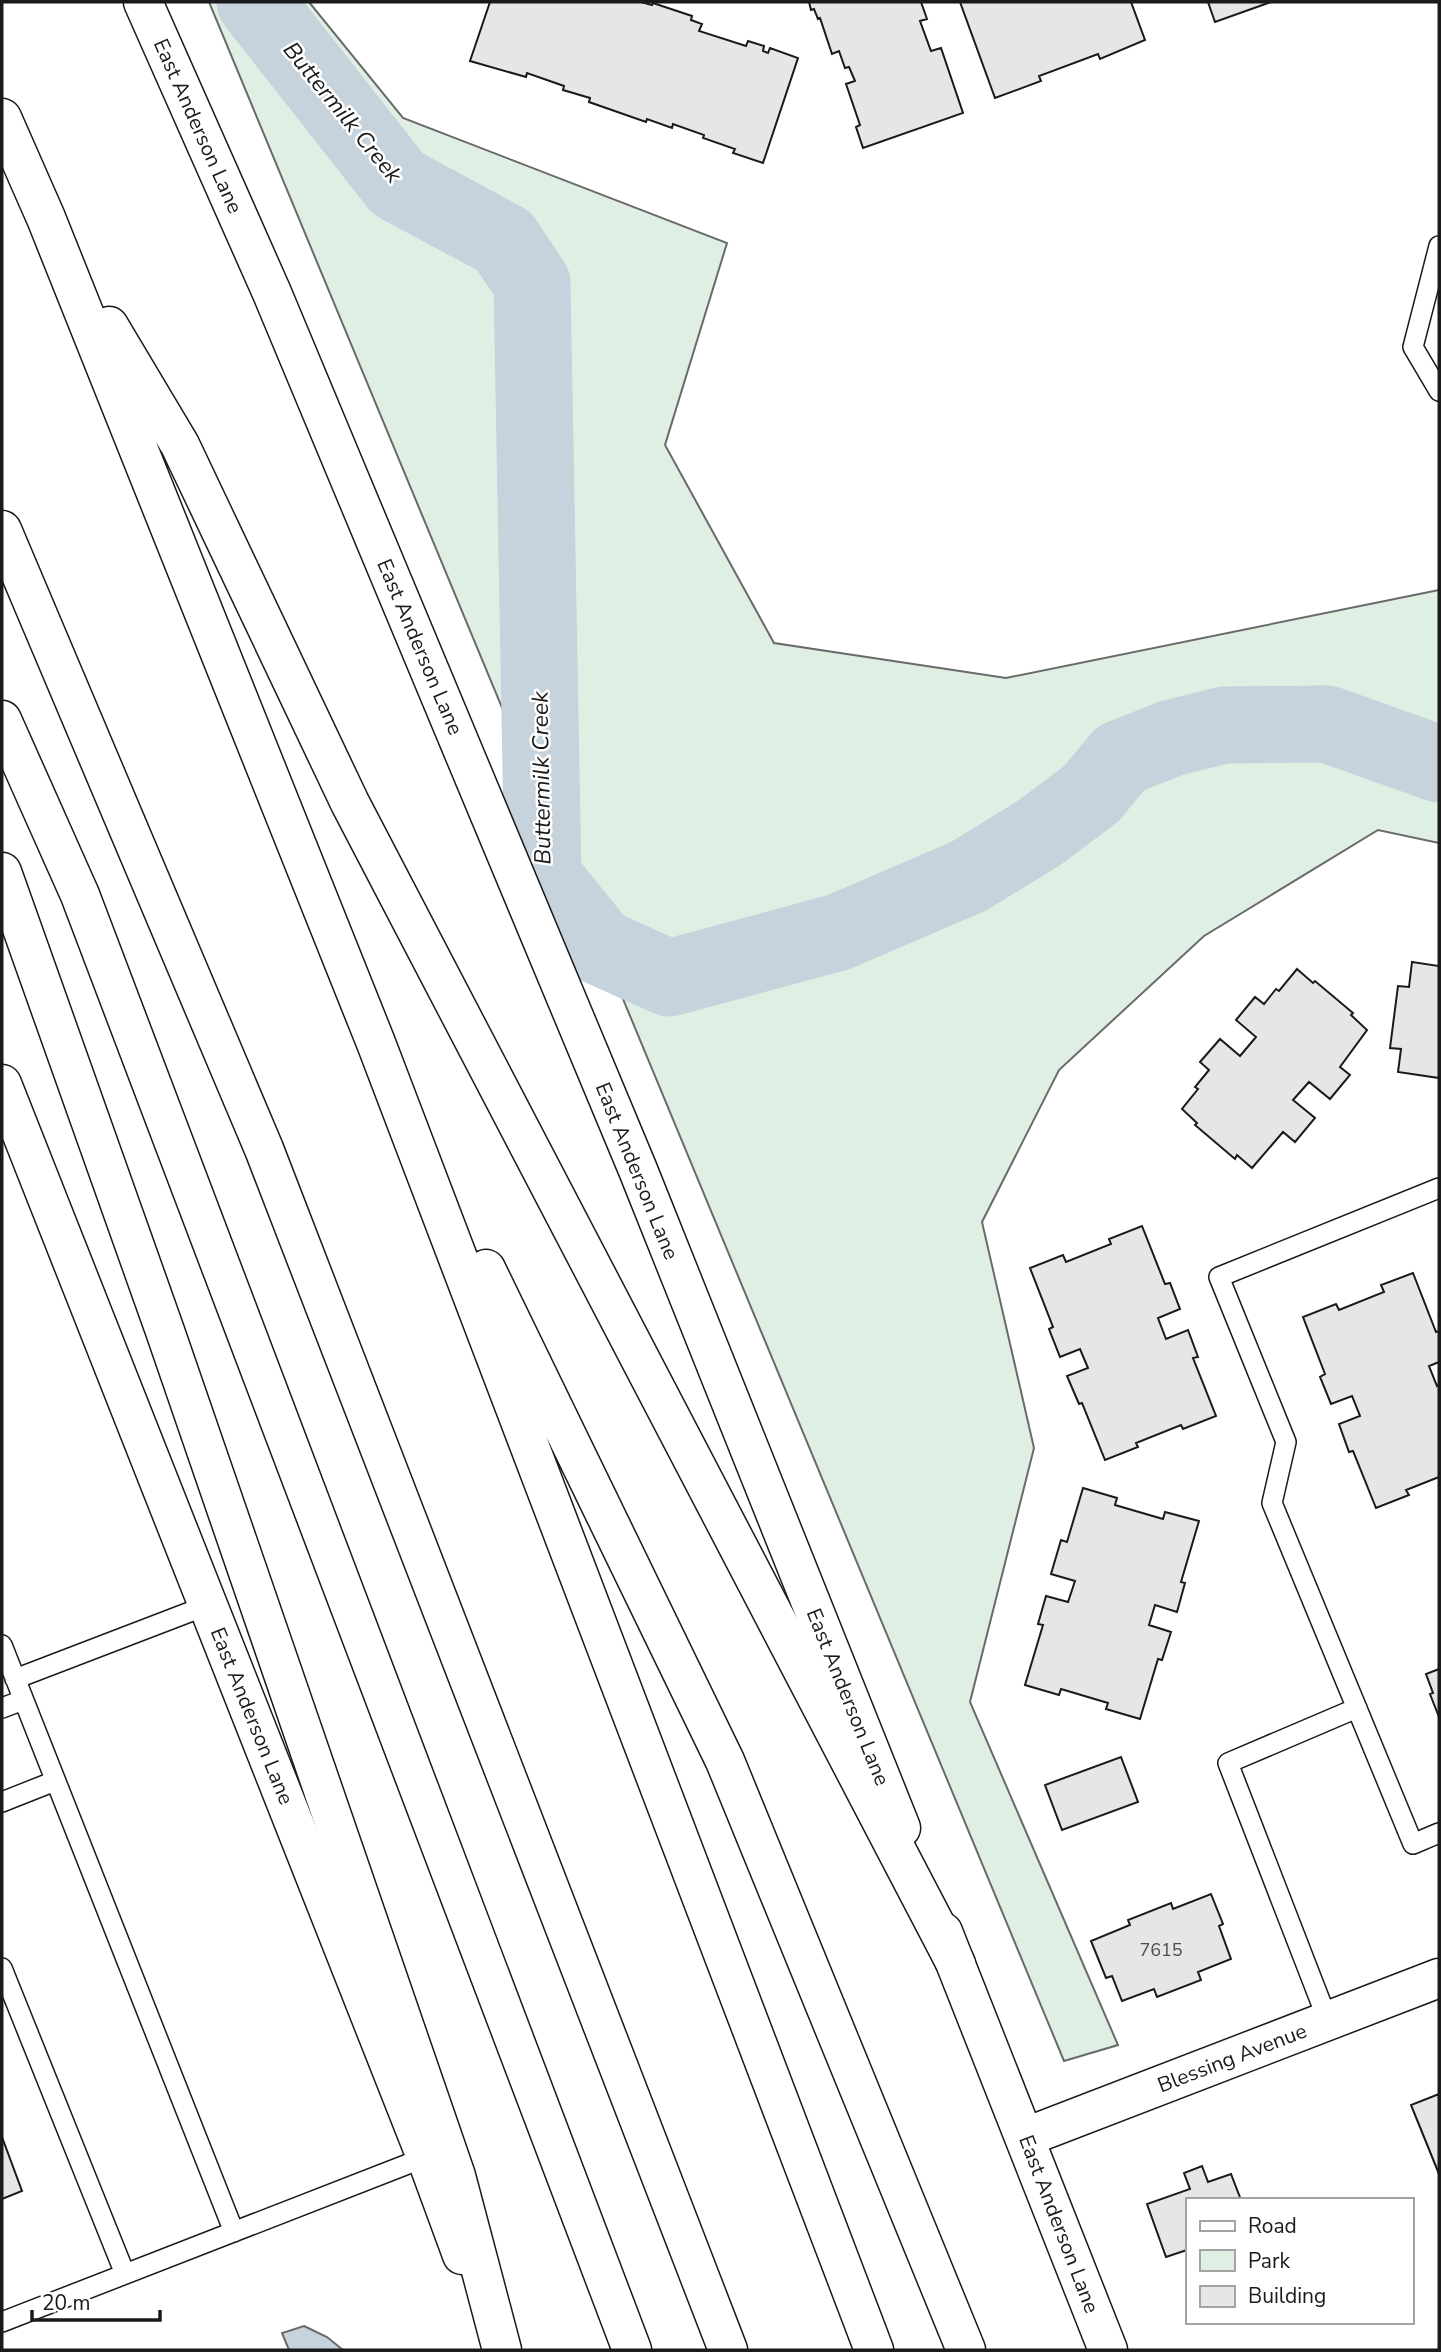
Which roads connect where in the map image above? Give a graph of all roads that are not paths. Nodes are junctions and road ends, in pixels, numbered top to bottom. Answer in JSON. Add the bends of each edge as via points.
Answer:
{"nodes":[{"id":1,"x":143,"y":2,"type":"edge"},
{"id":2,"x":2,"y":118,"type":"edge"},
{"id":3,"x":46,"y":218,"type":"junction"},
{"id":4,"x":1439,"y":246,"type":"edge"},
{"id":5,"x":1439,"y":391,"type":"edge"},
{"id":6,"x":2,"y":530,"type":"edge"},
{"id":7,"x":2,"y":720,"type":"edge"},
{"id":8,"x":2,"y":872,"type":"edge"},
{"id":9,"x":376,"y":1044,"type":"junction"},
{"id":10,"x":2,"y":1084,"type":"edge"},
{"id":11,"x":1439,"y":1188,"type":"edge"},
{"id":12,"x":208,"y":1605,"type":"junction"},
{"id":13,"x":2,"y":1645,"type":"edge"},
{"id":14,"x":15,"y":1679,"type":"junction"},
{"id":15,"x":23,"y":1700,"type":"junction"},
{"id":16,"x":2,"y":1708,"type":"edge"},
{"id":17,"x":1357,"y":1708,"type":"junction"},
{"id":18,"x":55,"y":1781,"type":"junction"},
{"id":19,"x":2,"y":1802,"type":"edge"},
{"id":20,"x":1439,"y":1833,"type":"edge"},
{"id":21,"x":956,"y":1964,"type":"junction"},
{"id":22,"x":2,"y":1968,"type":"edge"},
{"id":23,"x":1439,"y":1978,"type":"edge"},
{"id":24,"x":1328,"y":2021,"type":"junction"},
{"id":25,"x":1026,"y":2137,"type":"junction"},
{"id":26,"x":426,"y":2157,"type":"junction"},
{"id":27,"x":234,"y":2232,"type":"junction"},
{"id":28,"x":125,"y":2274,"type":"junction"},
{"id":29,"x":2,"y":2322,"type":"edge"},
{"id":30,"x":500,"y":2350,"type":"edge"},
{"id":31,"x":632,"y":2350,"type":"edge"},
{"id":32,"x":728,"y":2350,"type":"edge"},
{"id":33,"x":874,"y":2350,"type":"edge"},
{"id":34,"x":967,"y":2350,"type":"edge"},
{"id":35,"x":1108,"y":2350,"type":"edge"}],
"edges":[{"from":1,"to":21,"type":"main road","name":"East Anderson Lane","via":[[272,293],[638,1170]]},
{"from":2,"to":3,"type":"main road"},
{"from":3,"to":9,"type":"main road"},
{"from":3,"to":21,"type":"main road","via":[[180,444],[350,803]]},
{"from":4,"to":5,"type":"lane","via":[[1413,347]]},
{"from":6,"to":32,"type":"main road","via":[[264,1149]]},
{"from":7,"to":31,"type":"main road","via":[[85,908]]},
{"from":8,"to":30,"type":"main road","via":[[456,2176]]},
{"from":9,"to":33,"type":"main road"},
{"from":9,"to":34,"type":"main road","via":[[725,1761]]},
{"from":10,"to":12,"type":"main road","name":"East Anderson Lane"},
{"from":11,"to":17,"type":"lane","via":[[1219,1277],[1286,1442],[1272,1503]]},
{"from":12,"to":14,"type":"lane"},
{"from":12,"to":26,"type":"main road","name":"East Anderson Lane"},
{"from":13,"to":14,"type":"lane"},
{"from":14,"to":15,"type":"lane"},
{"from":15,"to":16,"type":"lane"},
{"from":15,"to":18,"type":"lane"},
{"from":17,"to":20,"type":"lane","via":[[1413,1844]]},
{"from":17,"to":24,"type":"lane","via":[[1228,1763]]},
{"from":18,"to":19,"type":"lane"},
{"from":18,"to":27,"type":"lane"},
{"from":21,"to":25,"type":"main road","name":"East Anderson Lane"},
{"from":22,"to":28,"type":"lane"},
{"from":23,"to":24,"type":"main road","name":"Blessing Avenue"},
{"from":24,"to":25,"type":"main road","name":"Blessing Avenue"},
{"from":25,"to":35,"type":"main road","name":"East Anderson Lane"},
{"from":26,"to":27,"type":"lane"},
{"from":26,"to":30,"type":"main road","name":"East Anderson Lane"},
{"from":27,"to":28,"type":"lane"},
{"from":28,"to":29,"type":"lane"}]}
